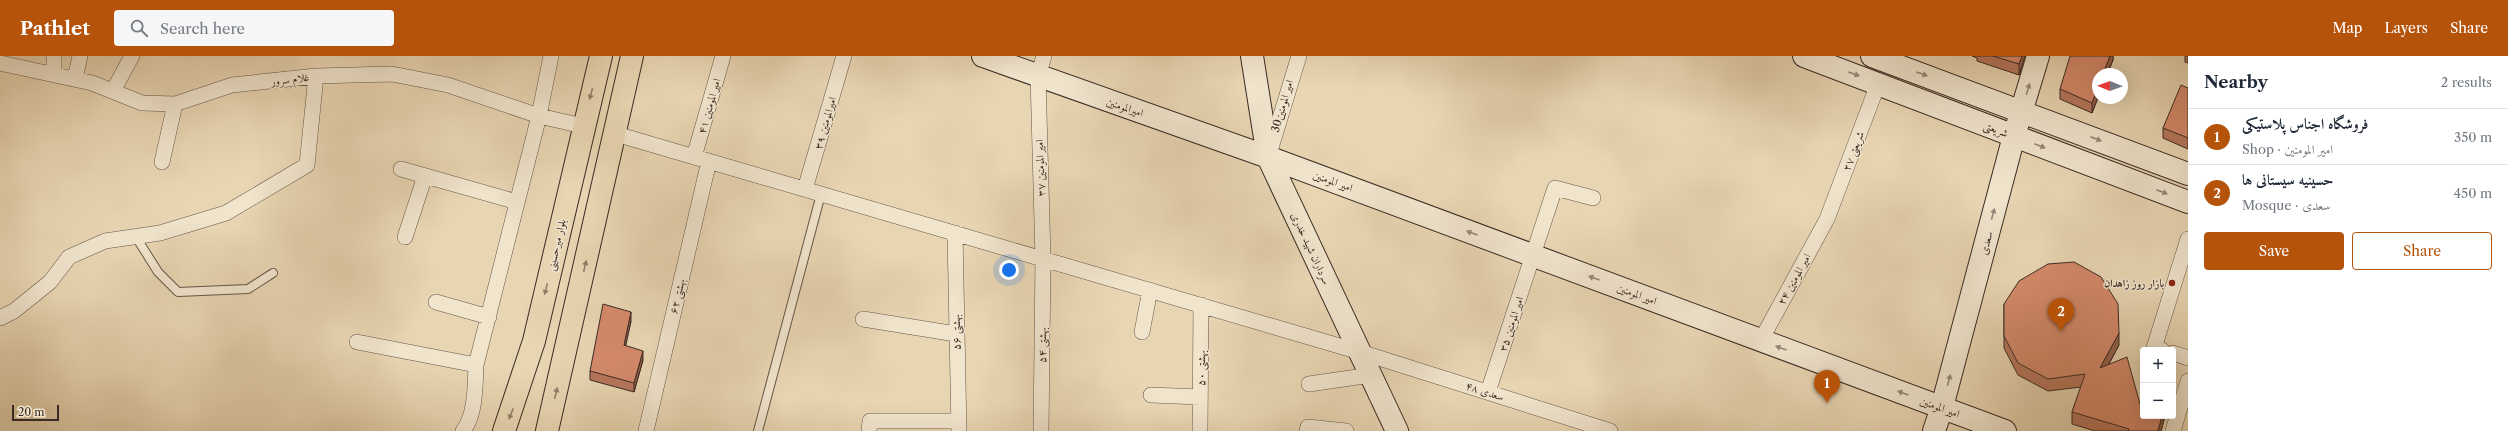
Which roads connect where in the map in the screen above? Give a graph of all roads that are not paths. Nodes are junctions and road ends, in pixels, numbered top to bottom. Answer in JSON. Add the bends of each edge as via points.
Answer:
{"nodes":[{"id":1,"x":54,"y":56,"type":"edge"},
{"id":2,"x":80,"y":56,"type":"edge"},
{"id":3,"x":132,"y":56,"type":"edge"},
{"id":4,"x":551,"y":56,"type":"edge"},
{"id":5,"x":601,"y":56,"type":"edge"},
{"id":6,"x":632,"y":56,"type":"edge"},
{"id":7,"x":723,"y":56,"type":"edge"},
{"id":8,"x":844,"y":56,"type":"edge"},
{"id":9,"x":983,"y":56,"type":"edge"},
{"id":10,"x":1044,"y":56,"type":"edge"},
{"id":11,"x":1252,"y":56,"type":"edge"},
{"id":12,"x":1299,"y":56,"type":"edge"},
{"id":13,"x":1804,"y":56,"type":"edge"},
{"id":14,"x":1872,"y":56,"type":"edge"},
{"id":15,"x":2038,"y":56,"type":"edge"},
{"id":16,"x":0,"y":63,"type":"edge"},
{"id":17,"x":54,"y":75,"type":"junction"},
{"id":18,"x":316,"y":76,"type":"junction"},
{"id":19,"x":1038,"y":76,"type":"junction"},
{"id":20,"x":74,"y":79,"type":"junction"},
{"id":21,"x":1878,"y":84,"type":"junction"},
{"id":22,"x":113,"y":91,"type":"junction"},
{"id":23,"x":174,"y":104,"type":"junction"},
{"id":24,"x":2022,"y":111,"type":"junction"},
{"id":25,"x":539,"y":116,"type":"junction"},
{"id":26,"x":583,"y":126,"type":"junction"},
{"id":27,"x":616,"y":134,"type":"junction"},
{"id":28,"x":2014,"y":136,"type":"junction"},
{"id":29,"x":1268,"y":157,"type":"junction"},
{"id":30,"x":702,"y":159,"type":"junction"},
{"id":31,"x":162,"y":162,"type":"dead end"},
{"id":32,"x":401,"y":169,"type":"dead end"},
{"id":33,"x":2188,"y":174,"type":"edge"},
{"id":34,"x":425,"y":176,"type":"junction"},
{"id":35,"x":805,"y":189,"type":"junction"},
{"id":36,"x":821,"y":194,"type":"junction"},
{"id":37,"x":1593,"y":198,"type":"dead end"},
{"id":38,"x":517,"y":202,"type":"junction"},
{"id":39,"x":2188,"y":202,"type":"edge"},
{"id":40,"x":1827,"y":219,"type":"joint"},
{"id":41,"x":955,"y":233,"type":"junction"},
{"id":42,"x":136,"y":237,"type":"junction"},
{"id":43,"x":405,"y":237,"type":"dead end"},
{"id":44,"x":2188,"y":239,"type":"edge"},
{"id":45,"x":1534,"y":256,"type":"junction"},
{"id":46,"x":1043,"y":259,"type":"junction"},
{"id":47,"x":273,"y":273,"type":"dead end"},
{"id":48,"x":1150,"y":290,"type":"junction"},
{"id":49,"x":436,"y":302,"type":"dead end"},
{"id":50,"x":1201,"y":305,"type":"junction"},
{"id":51,"x":488,"y":317,"type":"junction"},
{"id":52,"x":0,"y":318,"type":"edge"},
{"id":53,"x":863,"y":319,"type":"dead end"},
{"id":54,"x":1142,"y":332,"type":"dead end"},
{"id":55,"x":956,"y":334,"type":"junction"},
{"id":56,"x":1761,"y":340,"type":"junction"},
{"id":57,"x":357,"y":342,"type":"dead end"},
{"id":58,"x":2154,"y":347,"type":"edge"},
{"id":59,"x":1360,"y":352,"type":"junction"},
{"id":60,"x":2176,"y":354,"type":"edge"},
{"id":61,"x":2188,"y":358,"type":"edge"},
{"id":62,"x":476,"y":365,"type":"junction"},
{"id":63,"x":1371,"y":375,"type":"junction"},
{"id":64,"x":2188,"y":381,"type":"edge"},
{"id":65,"x":1309,"y":384,"type":"dead end"},
{"id":66,"x":1488,"y":392,"type":"junction"},
{"id":67,"x":1151,"y":394,"type":"dead end"},
{"id":68,"x":1200,"y":397,"type":"junction"},
{"id":69,"x":1942,"y":407,"type":"junction"},
{"id":70,"x":959,"y":426,"type":"edge"},
{"id":71,"x":463,"y":431,"type":"edge"},
{"id":72,"x":504,"y":431,"type":"edge"},
{"id":73,"x":547,"y":431,"type":"edge"},
{"id":74,"x":646,"y":431,"type":"edge"},
{"id":75,"x":758,"y":431,"type":"edge"},
{"id":76,"x":869,"y":431,"type":"edge"},
{"id":77,"x":1041,"y":431,"type":"edge"},
{"id":78,"x":1200,"y":431,"type":"edge"},
{"id":79,"x":1307,"y":431,"type":"edge"},
{"id":80,"x":1346,"y":431,"type":"edge"},
{"id":81,"x":1398,"y":431,"type":"edge"},
{"id":82,"x":1610,"y":431,"type":"edge"},
{"id":83,"x":1934,"y":431,"type":"edge"},
{"id":84,"x":2005,"y":431,"type":"edge"},
{"id":85,"x":2173,"y":431,"type":"edge"}],
"edges":[{"from":1,"to":17,"type":"street"},
{"from":2,"to":20,"type":"street"},
{"from":3,"to":22,"type":"street"},
{"from":4,"to":25,"type":"street"},
{"from":5,"to":26,"type":"main road","name":"بلوار میرحسینی","one_way":true},
{"from":6,"to":27,"type":"main road"},
{"from":7,"to":30,"type":"street","name":"امیر المومنین ۴۱"},
{"from":8,"to":35,"type":"street","name":"امیرالمومنین ۳۹"},
{"from":9,"to":19,"type":"main road","name":"امیرالمومنین"},
{"from":10,"to":19,"type":"street","name":"امیر المومنین ۳۷"},
{"from":11,"to":29,"type":"main road","name":"سرداران شهید خدری"},
{"from":12,"to":29,"type":"street","name":"امیر المومنین30"},
{"from":13,"to":21,"type":"main road","name":"شریعتی","one_way":true},
{"from":14,"to":24,"type":"main road","one_way":true},
{"from":24,"to":15,"type":"main road","name":"سعدی","one_way":true},
{"from":16,"to":17,"type":"street","name":"غلام سرور"},
{"from":17,"to":20,"type":"street","name":"غلام سرور"},
{"from":18,"to":23,"type":"street","name":"غلام سرور","via":[[232,85]]},
{"from":18,"to":25,"type":"street","name":"غلام سرور","via":[[392,74],[448,85]]},
{"from":18,"to":42,"type":"street","via":[[307,166],[226,214],[160,233]]},
{"from":19,"to":29,"type":"main road","name":"امیرالمومنین"},
{"from":19,"to":46,"type":"street","name":"امیر المومنین ۳۷"},
{"from":20,"to":22,"type":"street","name":"غلام سرور"},
{"from":21,"to":28,"type":"main road","name":"شریعتی"},
{"from":21,"to":40,"type":"street","name":"شریعتی ۲۷"},
{"from":22,"to":23,"type":"street","name":"غلام سرور","via":[[142,103]]},
{"from":23,"to":31,"type":"street"},
{"from":24,"to":28,"type":"main road","name":"سعدی"},
{"from":24,"to":33,"type":"main road","one_way":true},
{"from":25,"to":26,"type":"street","name":"غلام سرور"},
{"from":25,"to":38,"type":"street"},
{"from":26,"to":72,"type":"main road","name":"بلوار میرحسینی","one_way":true,"via":[[534,341]]},
{"from":27,"to":30,"type":"street","name":"سعدی ۴۸"},
{"from":73,"to":27,"type":"main road","one_way":true},
{"from":28,"to":39,"type":"main road","name":"شریعتی","one_way":true},
{"from":69,"to":28,"type":"main road","name":"سعدی","one_way":true},
{"from":45,"to":29,"type":"main road","name":"امیر المومنین","one_way":true},
{"from":29,"to":59,"type":"main road","name":"سرداران شهید خدری"},
{"from":30,"to":35,"type":"street","name":"سعدی ۴۸"},
{"from":30,"to":74,"type":"street","name":"بهشتی ۶۲"},
{"from":32,"to":34,"type":"street"},
{"from":34,"to":38,"type":"street"},
{"from":34,"to":43,"type":"street"},
{"from":35,"to":36,"type":"street","name":"سعدی ۴۸"},
{"from":36,"to":41,"type":"street","name":"سعدی ۴۸"},
{"from":36,"to":75,"type":"lane"},
{"from":37,"to":45,"type":"street","name":"امیر المومنین ۳۵","via":[[1555,188]]},
{"from":38,"to":51,"type":"street"},
{"from":40,"to":56,"type":"street","name":"امیر المومنین ۲۴"},
{"from":41,"to":46,"type":"street","name":"سعدی ۴۸"},
{"from":41,"to":55,"type":"street","name":"بهشتی ۵۶"},
{"from":42,"to":47,"type":"lane","via":[[158,272],[178,292],[248,289]]},
{"from":42,"to":52,"type":"street","via":[[105,241],[69,257],[50,282],[14,311]]},
{"from":44,"to":58,"type":"street"},
{"from":56,"to":45,"type":"main road","name":"امیر المومنین","one_way":true},
{"from":45,"to":66,"type":"street","name":"امیر المومنین ۳۵"},
{"from":46,"to":48,"type":"street","name":"سعدی ۴۸"},
{"from":46,"to":77,"type":"street","name":"بهشتی ۵۴"},
{"from":48,"to":50,"type":"street","name":"سعدی ۴۸"},
{"from":48,"to":54,"type":"street"},
{"from":49,"to":51,"type":"street"},
{"from":50,"to":59,"type":"street","name":"سعدی ۴۸"},
{"from":50,"to":68,"type":"street","name":"بهشتی ۵۰"},
{"from":51,"to":62,"type":"street"},
{"from":53,"to":55,"type":"street"},
{"from":55,"to":70,"type":"street","name":"بهشتی ۵۶"},
{"from":69,"to":56,"type":"main road","name":"امیر المومنین","one_way":true},
{"from":57,"to":62,"type":"street"},
{"from":59,"to":63,"type":"main road","name":"سرداران شهید خدری"},
{"from":59,"to":66,"type":"street","name":"سعدی ۴۸"},
{"from":60,"to":61,"type":"street"},
{"from":62,"to":71,"type":"street","via":[[468,424]]},
{"from":63,"to":65,"type":"street"},
{"from":63,"to":81,"type":"main road","name":"سرداران شهید خدری"},
{"from":64,"to":85,"type":"street"},
{"from":66,"to":82,"type":"street","name":"سعدی ۴۸"},
{"from":67,"to":68,"type":"street"},
{"from":68,"to":78,"type":"street","name":"بهشتی ۵۰"},
{"from":69,"to":83,"type":"main road","name":"سعدی"},
{"from":69,"to":84,"type":"main road","name":"امیر المومنین"},
{"from":70,"to":76,"type":"street","via":[[870,420]]},
{"from":79,"to":80,"type":"street","via":[[1308,427]]}]}
